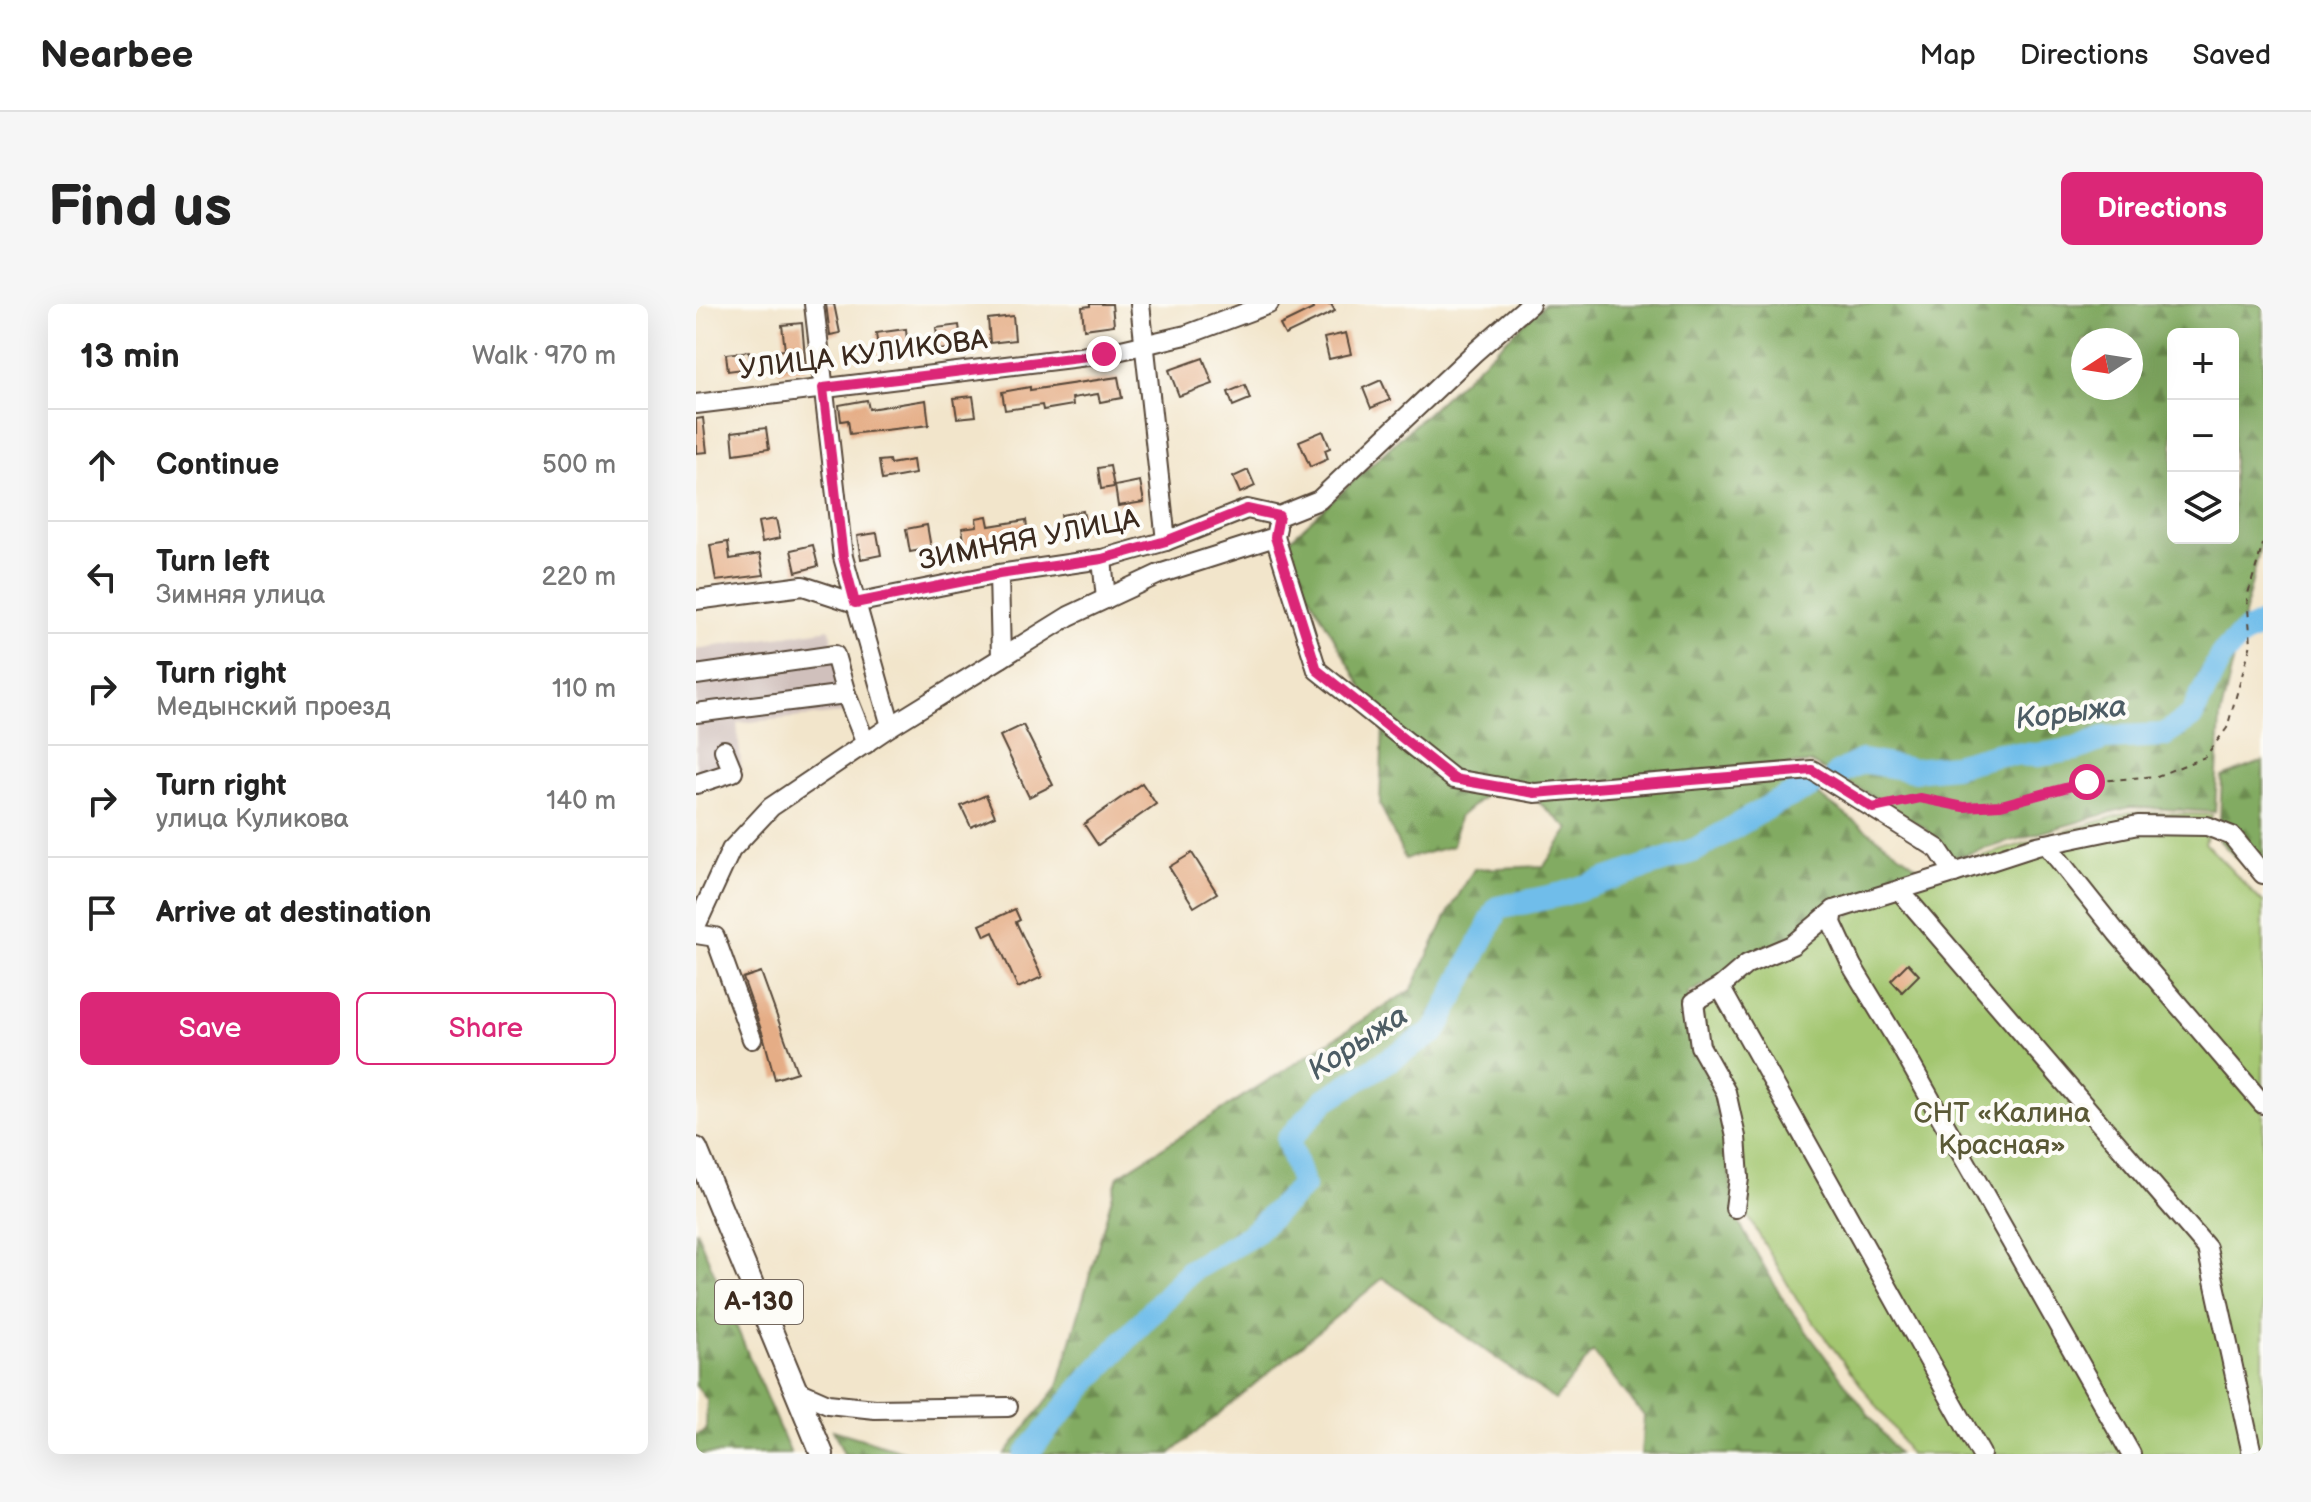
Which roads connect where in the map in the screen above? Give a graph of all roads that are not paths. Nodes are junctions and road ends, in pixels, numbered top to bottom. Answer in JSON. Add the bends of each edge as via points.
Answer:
{"nodes":[{"id":1,"x":814,"y":304,"type":"edge"},
{"id":2,"x":1140,"y":304,"type":"edge"},
{"id":3,"x":1269,"y":304,"type":"edge"},
{"id":4,"x":1530,"y":304,"type":"edge"},
{"id":5,"x":1145,"y":345,"type":"junction"},
{"id":6,"x":823,"y":388,"type":"junction"},
{"id":7,"x":696,"y":404,"type":"edge"},
{"id":8,"x":1279,"y":516,"type":"junction"},
{"id":9,"x":1275,"y":537,"type":"junction"},
{"id":10,"x":1166,"y":541,"type":"junction"},
{"id":11,"x":1102,"y":559,"type":"junction"},
{"id":12,"x":999,"y":574,"type":"junction"},
{"id":13,"x":1106,"y":599,"type":"junction"},
{"id":14,"x":696,"y":600,"type":"edge"},
{"id":15,"x":855,"y":603,"type":"junction"},
{"id":16,"x":1001,"y":658,"type":"junction"},
{"id":17,"x":696,"y":675,"type":"edge"},
{"id":18,"x":846,"y":694,"type":"junction"},
{"id":19,"x":696,"y":713,"type":"edge"},
{"id":20,"x":891,"y":726,"type":"junction"},
{"id":21,"x":866,"y":744,"type":"junction"},
{"id":22,"x":724,"y":750,"type":"dead end"},
{"id":23,"x":696,"y":784,"type":"edge"},
{"id":24,"x":2046,"y":844,"type":"junction"},
{"id":25,"x":1954,"y":873,"type":"junction"},
{"id":26,"x":2263,"y":874,"type":"edge"},
{"id":27,"x":1900,"y":891,"type":"junction"},
{"id":28,"x":1834,"y":910,"type":"junction"},
{"id":29,"x":696,"y":926,"type":"edge"},
{"id":30,"x":696,"y":934,"type":"edge"},
{"id":31,"x":1720,"y":987,"type":"junction"},
{"id":32,"x":752,"y":1039,"type":"dead end"},
{"id":33,"x":2263,"y":1104,"type":"edge"},
{"id":34,"x":696,"y":1149,"type":"edge"},
{"id":35,"x":1735,"y":1208,"type":"dead end"},
{"id":36,"x":796,"y":1390,"type":"junction"},
{"id":37,"x":1008,"y":1407,"type":"dead end"},
{"id":38,"x":822,"y":1454,"type":"edge"},
{"id":39,"x":1981,"y":1454,"type":"edge"},
{"id":40,"x":2131,"y":1454,"type":"edge"},
{"id":41,"x":2252,"y":1454,"type":"edge"}],
"edges":[{"from":1,"to":6,"type":"street"},
{"from":2,"to":5,"type":"street"},
{"from":3,"to":5,"type":"street","name":"УЛИЦА КУЛИКОВА"},
{"from":4,"to":8,"type":"street","name":"ЗИМНЯЯ УЛИЦА","via":[[1319,500]]},
{"from":5,"to":6,"type":"street","name":"УЛИЦА КУЛИКОВА"},
{"from":5,"to":10,"type":"street"},
{"from":6,"to":7,"type":"street","name":"УЛИЦА КУЛИКОВА"},
{"from":6,"to":15,"type":"street","via":[[843,557]]},
{"from":8,"to":9,"type":"street"},
{"from":8,"to":10,"type":"street","name":"ЗИМНЯЯ УЛИЦА","via":[[1247,509]]},
{"from":9,"to":13,"type":"street","via":[[1159,574]]},
{"from":9,"to":25,"type":"street","via":[[1317,670],[1454,779],[1535,793],[1812,770],[1938,849]]},
{"from":10,"to":11,"type":"street","name":"ЗИМНЯЯ УЛИЦА"},
{"from":11,"to":12,"type":"street","name":"ЗИМНЯЯ УЛИЦА"},
{"from":11,"to":13,"type":"street"},
{"from":12,"to":15,"type":"street","name":"ЗИМНЯЯ УЛИЦА"},
{"from":12,"to":16,"type":"street"},
{"from":13,"to":16,"type":"street"},
{"from":14,"to":15,"type":"street","name":"ЗИМНЯЯ УЛИЦА","via":[[803,586]]},
{"from":15,"to":20,"type":"street"},
{"from":16,"to":20,"type":"street"},
{"from":17,"to":18,"type":"street","via":[[835,655]]},
{"from":18,"to":19,"type":"street"},
{"from":18,"to":21,"type":"street"},
{"from":20,"to":21,"type":"street"},
{"from":21,"to":29,"type":"street","via":[[752,825],[731,850]]},
{"from":22,"to":23,"type":"street","via":[[733,772]]},
{"from":24,"to":25,"type":"street"},
{"from":24,"to":26,"type":"street","via":[[2138,825],[2207,826],[2232,836]]},
{"from":24,"to":33,"type":"street"},
{"from":25,"to":27,"type":"street"},
{"from":27,"to":28,"type":"street"},
{"from":27,"to":41,"type":"street","via":[[2207,1248]]},
{"from":28,"to":31,"type":"street","via":[[1792,945],[1747,964]]},
{"from":28,"to":40,"type":"street","via":[[1832,923],[1852,966]]},
{"from":30,"to":32,"type":"street","via":[[715,937]]},
{"from":31,"to":35,"type":"street","via":[[1694,1002],[1700,1046],[1726,1092],[1736,1137]]},
{"from":31,"to":39,"type":"street"},
{"from":34,"to":36,"type":"main road","number":"А-130"},
{"from":36,"to":37,"type":"street","via":[[828,1404],[875,1409]]},
{"from":36,"to":38,"type":"main road","number":"А-130"}]}
